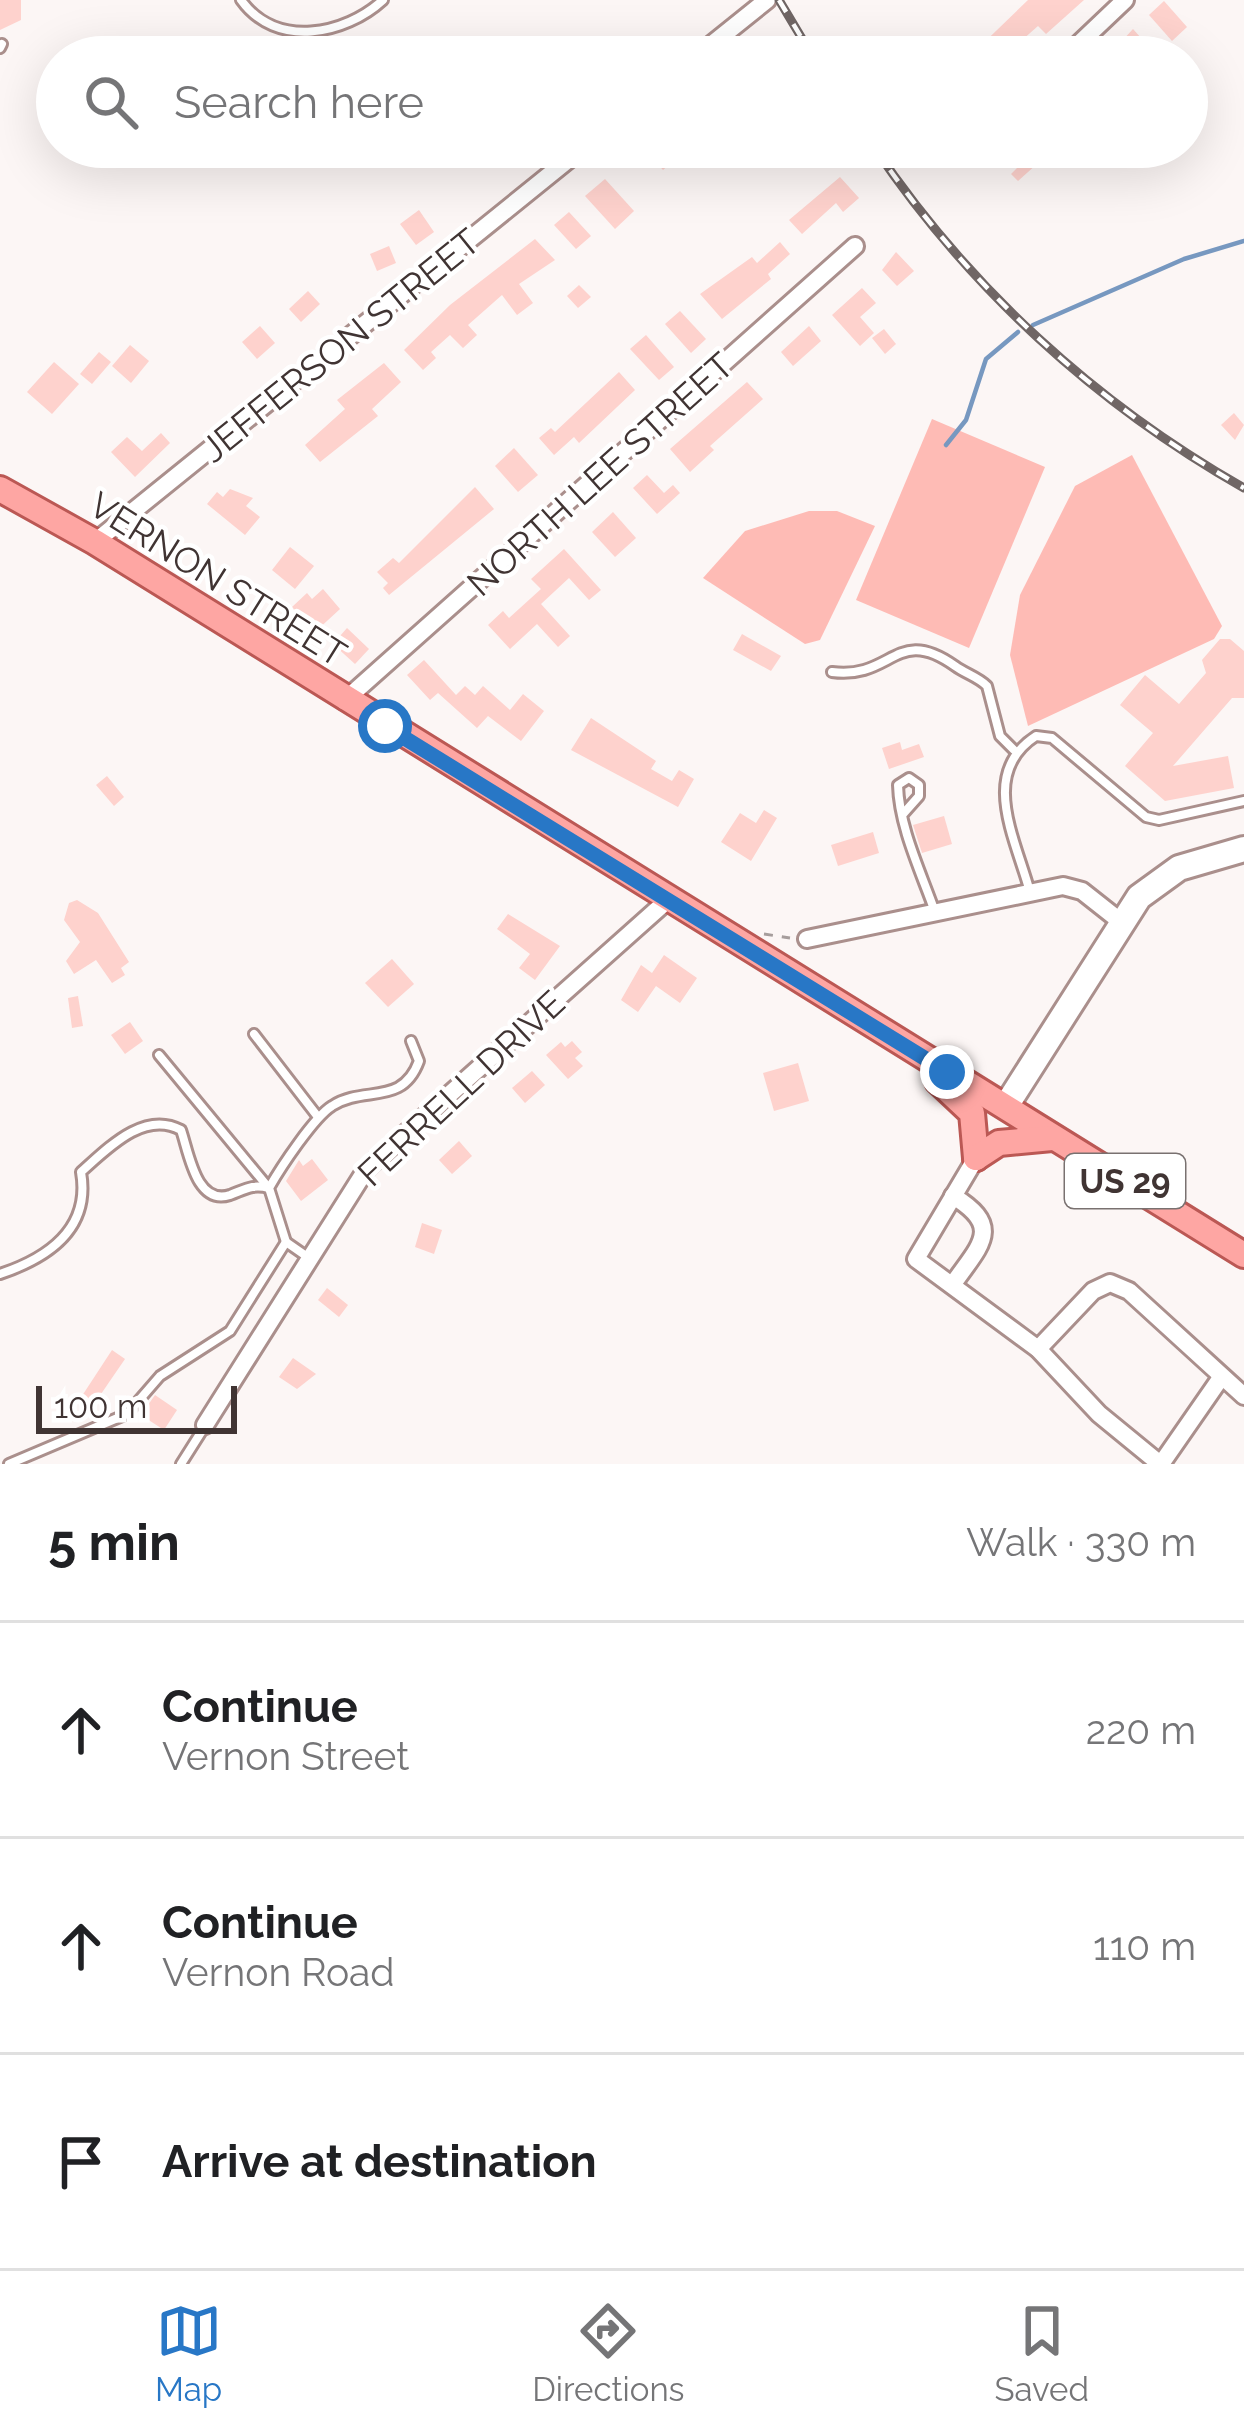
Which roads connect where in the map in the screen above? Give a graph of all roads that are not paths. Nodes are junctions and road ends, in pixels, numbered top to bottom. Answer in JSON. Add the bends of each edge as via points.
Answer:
{"nodes":[{"id":1,"x":242,"y":0,"type":"edge"},
{"id":2,"x":383,"y":0,"type":"edge"},
{"id":3,"x":1126,"y":0,"type":"edge"},
{"id":4,"x":762,"y":4,"type":"edge"},
{"id":5,"x":722,"y":36,"type":"edge"},
{"id":6,"x":1087,"y":36,"type":"edge"},
{"id":7,"x":558,"y":168,"type":"edge"},
{"id":8,"x":855,"y":246,"type":"dead end"},
{"id":9,"x":0,"y":489,"type":"edge"},
{"id":10,"x":95,"y":542,"type":"junction"},
{"id":11,"x":832,"y":673,"type":"dead end"},
{"id":12,"x":344,"y":701,"type":"junction"},
{"id":13,"x":1015,"y":750,"type":"junction"},
{"id":14,"x":1244,"y":801,"type":"edge"},
{"id":15,"x":903,"y":814,"type":"dead end"},
{"id":16,"x":1244,"y":849,"type":"edge"},
{"id":17,"x":1030,"y":893,"type":"junction"},
{"id":18,"x":670,"y":898,"type":"junction"},
{"id":19,"x":935,"y":914,"type":"junction"},
{"id":20,"x":1120,"y":921,"type":"junction"},
{"id":21,"x":807,"y":939,"type":"dead end"},
{"id":22,"x":254,"y":1034,"type":"dead end"},
{"id":23,"x":887,"y":1035,"type":"junction"},
{"id":24,"x":411,"y":1041,"type":"dead end"},
{"id":25,"x":159,"y":1054,"type":"dead end"},
{"id":26,"x":1006,"y":1106,"type":"junction"},
{"id":27,"x":317,"y":1117,"type":"junction"},
{"id":28,"x":1058,"y":1138,"type":"junction"},
{"id":29,"x":976,"y":1158,"type":"junction"},
{"id":30,"x":269,"y":1188,"type":"junction"},
{"id":31,"x":953,"y":1196,"type":"junction"},
{"id":32,"x":286,"y":1242,"type":"junction"},
{"id":33,"x":1244,"y":1255,"type":"edge"},
{"id":34,"x":309,"y":1258,"type":"junction"},
{"id":35,"x":0,"y":1274,"type":"edge"},
{"id":36,"x":952,"y":1284,"type":"junction"},
{"id":37,"x":1038,"y":1349,"type":"junction"},
{"id":38,"x":1220,"y":1379,"type":"junction"},
{"id":39,"x":1244,"y":1396,"type":"edge"},
{"id":40,"x":205,"y":1425,"type":"joint"},
{"id":41,"x":9,"y":1464,"type":"edge"},
{"id":42,"x":181,"y":1464,"type":"edge"},
{"id":43,"x":1160,"y":1464,"type":"edge"}],
"edges":[{"from":1,"to":2,"type":"lane","via":[[296,33],[357,22]]},
{"from":3,"to":6,"type":"street"},
{"from":4,"to":5,"type":"street"},
{"from":7,"to":10,"type":"street","name":"JEFFERSON STREET"},
{"from":8,"to":12,"type":"street","name":"NORTH LEE STREET"},
{"from":9,"to":10,"type":"main road","name":"VERNON STREET","number":"US 29"},
{"from":10,"to":12,"type":"main road","name":"VERNON STREET","number":"US 29"},
{"from":11,"to":13,"type":"lane","via":[[865,673],[906,650],[931,651],[987,686],[1000,736]]},
{"from":12,"to":18,"type":"main road","name":"VERNON STREET","number":"US 29"},
{"from":13,"to":14,"type":"lane","via":[[1036,736],[1052,738],[1159,820]]},
{"from":13,"to":17,"type":"lane","via":[[1005,767],[1005,801]]},
{"from":15,"to":19,"type":"lane"},
{"from":16,"to":20,"type":"street","via":[[1179,868]]},
{"from":17,"to":19,"type":"street"},
{"from":17,"to":20,"type":"street","via":[[1082,891]]},
{"from":18,"to":23,"type":"main road","name":"VERNON STREET","number":"US 29"},
{"from":18,"to":34,"type":"street","name":"FERRELL DRIVE","via":[[388,1146]]},
{"from":19,"to":21,"type":"street"},
{"from":20,"to":26,"type":"street"},
{"from":22,"to":27,"type":"lane"},
{"from":23,"to":26,"type":"main road","number":"US 29"},
{"from":23,"to":29,"type":"main road","via":[[972,1112]]},
{"from":24,"to":27,"type":"lane","via":[[419,1061],[413,1078],[376,1098],[346,1098]]},
{"from":25,"to":30,"type":"lane"},
{"from":26,"to":28,"type":"main road","number":"US 29"},
{"from":27,"to":30,"type":"lane"},
{"from":28,"to":29,"type":"main road","via":[[1011,1140]]},
{"from":28,"to":33,"type":"main road","number":"US 29"},
{"from":29,"to":31,"type":"street"},
{"from":30,"to":32,"type":"lane"},
{"from":30,"to":35,"type":"lane","via":[[212,1194],[199,1183],[182,1130],[146,1125],[81,1172],[84,1186],[66,1238]]},
{"from":31,"to":36,"type":"street","via":[[985,1224]]},
{"from":31,"to":36,"type":"street","via":[[916,1259]]},
{"from":32,"to":34,"type":"lane"},
{"from":32,"to":41,"type":"lane","via":[[230,1331],[160,1376],[128,1414]]},
{"from":34,"to":40,"type":"street","name":"FERRELL DRIVE"},
{"from":36,"to":37,"type":"street"},
{"from":37,"to":38,"type":"street","via":[[1110,1283],[1129,1291]]},
{"from":37,"to":43,"type":"street"},
{"from":38,"to":39,"type":"street"},
{"from":38,"to":43,"type":"street"},
{"from":40,"to":42,"type":"lane"}]}
